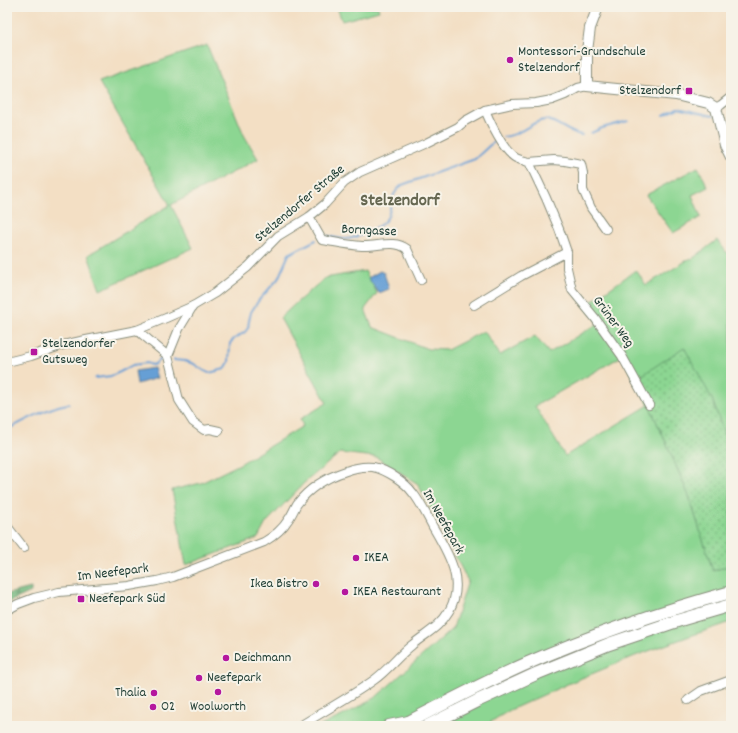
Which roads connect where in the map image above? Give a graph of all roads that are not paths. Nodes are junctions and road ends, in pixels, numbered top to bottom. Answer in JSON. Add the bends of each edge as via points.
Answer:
{"nodes":[{"id":1,"x":598,"y":7,"type":"edge"},
{"id":2,"x":587,"y":86,"type":"junction"},
{"id":3,"x":731,"y":97,"type":"edge"},
{"id":4,"x":716,"y":108,"type":"junction"},
{"id":5,"x":485,"y":110,"type":"junction"},
{"id":6,"x":731,"y":157,"type":"edge"},
{"id":7,"x":529,"y":162,"type":"junction"},
{"id":8,"x":309,"y":217,"type":"junction"},
{"id":9,"x":606,"y":229,"type":"dead end"},
{"id":10,"x":567,"y":252,"type":"junction"},
{"id":11,"x":421,"y":280,"type":"dead end"},
{"id":12,"x":193,"y":306,"type":"junction"},
{"id":13,"x":474,"y":306,"type":"dead end"},
{"id":14,"x":137,"y":330,"type":"junction"},
{"id":15,"x":168,"y":356,"type":"junction"},
{"id":16,"x":7,"y":362,"type":"edge"},
{"id":17,"x":649,"y":405,"type":"dead end"},
{"id":18,"x":219,"y":431,"type":"dead end"},
{"id":19,"x":7,"y":526,"type":"edge"},
{"id":20,"x":24,"y":548,"type":"dead end"},
{"id":21,"x":731,"y":592,"type":"edge"},
{"id":22,"x":731,"y":605,"type":"edge"},
{"id":23,"x":7,"y":610,"type":"edge"},
{"id":24,"x":731,"y":680,"type":"edge"},
{"id":25,"x":688,"y":700,"type":"dead end"},
{"id":26,"x":477,"y":701,"type":"junction"},
{"id":27,"x":405,"y":724,"type":"edge"},
{"id":28,"x":300,"y":726,"type":"edge"},
{"id":29,"x":388,"y":726,"type":"edge"},
{"id":30,"x":427,"y":726,"type":"edge"},
{"id":31,"x":442,"y":726,"type":"edge"}],
"edges":[{"from":1,"to":2,"type":"main road","via":[[590,28]]},
{"from":2,"to":4,"type":"main road","name":"Stelzendorfer Straße","via":[[676,95],[708,103]]},
{"from":2,"to":5,"type":"street","name":"Stelzendorfer Straße","via":[[552,100]]},
{"from":3,"to":4,"type":"street"},
{"from":4,"to":6,"type":"main road","via":[[725,145]]},
{"from":5,"to":7,"type":"street","via":[[494,131],[507,150],[516,158]]},
{"from":5,"to":8,"type":"street","name":"Stelzendorfer Straße","via":[[426,143],[360,172],[344,183]]},
{"from":7,"to":9,"type":"street","via":[[554,160],[581,164],[583,190],[591,208]]},
{"from":7,"to":10,"type":"street","name":"Grüner Weg"},
{"from":8,"to":11,"type":"street","name":"Borngasse","via":[[322,240],[364,246],[403,245]]},
{"from":8,"to":12,"type":"street","name":"Stelzendorfer Straße","via":[[278,236],[248,268]]},
{"from":10,"to":13,"type":"street","via":[[521,276]]},
{"from":10,"to":17,"type":"street","name":"Grüner Weg","via":[[572,290],[622,356]]},
{"from":12,"to":14,"type":"street","name":"Stelzendorfer Straße"},
{"from":12,"to":15,"type":"street","via":[[178,329]]},
{"from":14,"to":15,"type":"street"},
{"from":14,"to":16,"type":"street","name":"Stelzendorfer Straße","via":[[92,338]]},
{"from":15,"to":18,"type":"street","via":[[179,400],[193,422],[204,430]]},
{"from":19,"to":20,"type":"street"},
{"from":21,"to":27,"type":"highway","via":[[607,631],[529,662]]},
{"from":22,"to":26,"type":"highway","via":[[609,644]]},
{"from":23,"to":28,"type":"street","name":"Im Neefepark","via":[[34,598],[58,592],[129,586],[173,577],[264,542],[281,530],[298,503],[315,486],[347,470],[373,467],[394,476],[413,493],[450,558],[456,594],[438,626],[406,649],[375,680]]},
{"from":24,"to":25,"type":"street","via":[[701,691]]},
{"from":26,"to":30,"type":"highway"},
{"from":26,"to":31,"type":"highway","via":[[464,714]]},
{"from":27,"to":29,"type":"highway"}]}
